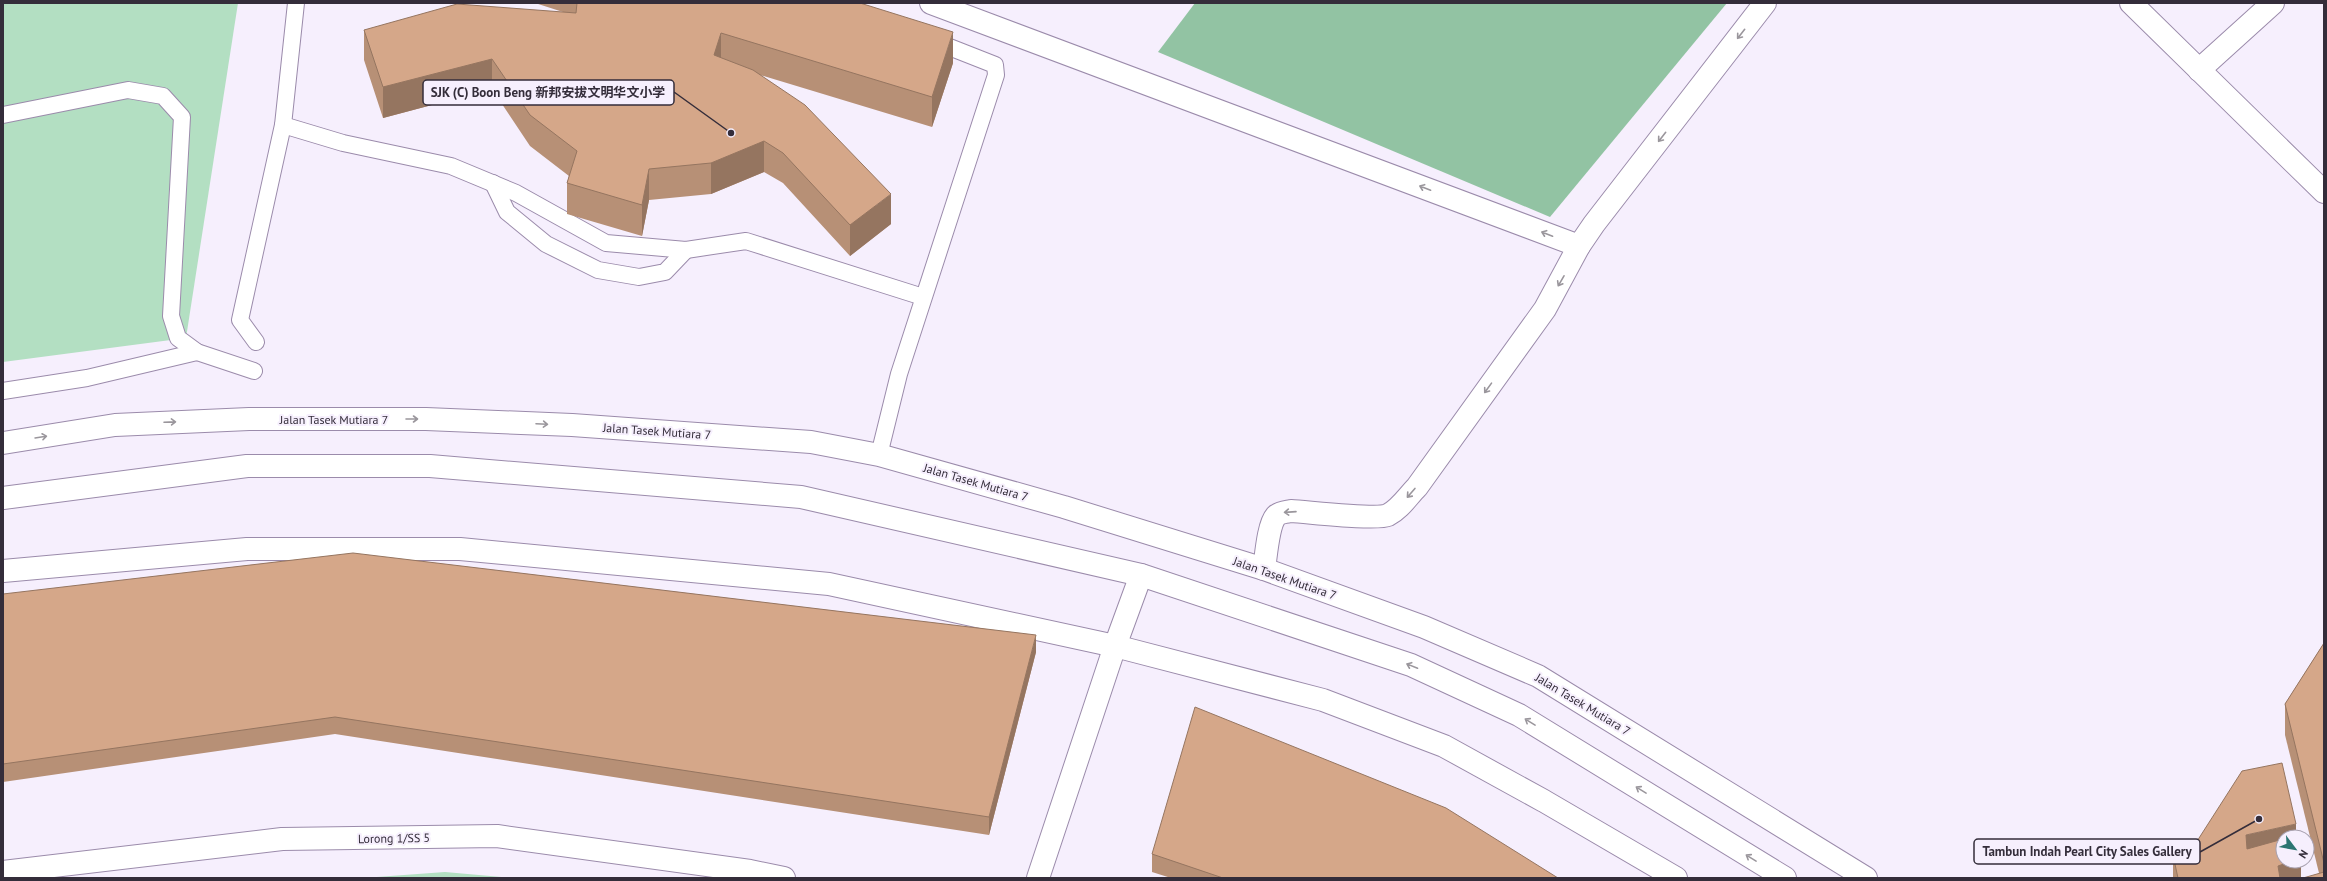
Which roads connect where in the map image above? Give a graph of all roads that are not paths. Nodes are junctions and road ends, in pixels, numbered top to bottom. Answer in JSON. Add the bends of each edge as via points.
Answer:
{"nodes":[{"id":1,"x":296,"y":3,"type":"edge"},
{"id":2,"x":931,"y":3,"type":"edge"},
{"id":3,"x":1765,"y":3,"type":"edge"},
{"id":4,"x":2131,"y":3,"type":"edge"},
{"id":5,"x":2273,"y":3,"type":"edge"},
{"id":6,"x":923,"y":37,"type":"edge"},
{"id":7,"x":2199,"y":70,"type":"junction"},
{"id":8,"x":3,"y":115,"type":"edge"},
{"id":9,"x":283,"y":125,"type":"junction"},
{"id":10,"x":493,"y":183,"type":"junction"},
{"id":11,"x":2324,"y":192,"type":"edge"},
{"id":12,"x":1579,"y":246,"type":"junction"},
{"id":13,"x":686,"y":250,"type":"junction"},
{"id":14,"x":924,"y":296,"type":"junction"},
{"id":15,"x":256,"y":342,"type":"dead end"},
{"id":16,"x":197,"y":352,"type":"junction"},
{"id":17,"x":254,"y":371,"type":"dead end"},
{"id":18,"x":3,"y":392,"type":"edge"},
{"id":19,"x":3,"y":443,"type":"edge"},
{"id":20,"x":879,"y":455,"type":"junction"},
{"id":21,"x":3,"y":498,"type":"edge"},
{"id":22,"x":1264,"y":569,"type":"junction"},
{"id":23,"x":3,"y":571,"type":"edge"},
{"id":24,"x":1141,"y":575,"type":"junction"},
{"id":25,"x":1115,"y":646,"type":"junction"},
{"id":26,"x":3,"y":872,"type":"edge"},
{"id":27,"x":784,"y":878,"type":"edge"},
{"id":28,"x":1038,"y":878,"type":"edge"},
{"id":29,"x":1676,"y":878,"type":"edge"},
{"id":30,"x":1785,"y":878,"type":"edge"},
{"id":31,"x":1866,"y":878,"type":"edge"}],
"edges":[{"from":1,"to":9,"type":"lane"},
{"from":12,"to":2,"type":"street","one_way":true},
{"from":3,"to":12,"type":"street","one_way":true},
{"from":4,"to":7,"type":"street"},
{"from":5,"to":7,"type":"street"},
{"from":6,"to":14,"type":"lane","via":[[996,65],[996,75]]},
{"from":7,"to":11,"type":"street"},
{"from":8,"to":16,"type":"lane","via":[[128,90],[163,96],[182,117],[171,316],[178,338]]},
{"from":9,"to":10,"type":"lane","via":[[342,143],[451,166]]},
{"from":9,"to":15,"type":"lane","via":[[240,320]]},
{"from":10,"to":13,"type":"lane","via":[[606,243]]},
{"from":10,"to":13,"type":"lane","via":[[507,212],[546,244],[598,270],[639,277],[665,272]]},
{"from":12,"to":22,"type":"street","one_way":true,"via":[[1545,309],[1400,506],[1387,515],[1369,516],[1282,512],[1276,516],[1272,526]]},
{"from":13,"to":14,"type":"lane","via":[[746,241]]},
{"from":14,"to":20,"type":"lane","via":[[899,374]]},
{"from":16,"to":17,"type":"lane"},
{"from":16,"to":18,"type":"lane","via":[[87,378]]},
{"from":19,"to":20,"type":"street","name":"Jalan Tasek Mutiara 7","one_way":true,"via":[[115,425],[249,419],[426,418],[572,425],[811,442]]},
{"from":20,"to":22,"type":"street","name":"Jalan Tasek Mutiara 7","via":[[1064,507]]},
{"from":21,"to":24,"type":"street","via":[[247,466],[430,466],[801,497]]},
{"from":22,"to":31,"type":"street","name":"Jalan Tasek Mutiara 7","via":[[1424,627],[1538,676]]},
{"from":23,"to":25,"type":"street","via":[[247,549],[460,549],[829,584]]},
{"from":24,"to":25,"type":"street"},
{"from":30,"to":24,"type":"street","one_way":true,"via":[[1519,715],[1411,665]]},
{"from":25,"to":28,"type":"street"},
{"from":25,"to":29,"type":"street","via":[[1323,700],[1444,746],[1544,800]]},
{"from":26,"to":27,"type":"street","name":"Lorong 1/SS 5","via":[[282,839],[497,836],[750,871]]}]}
